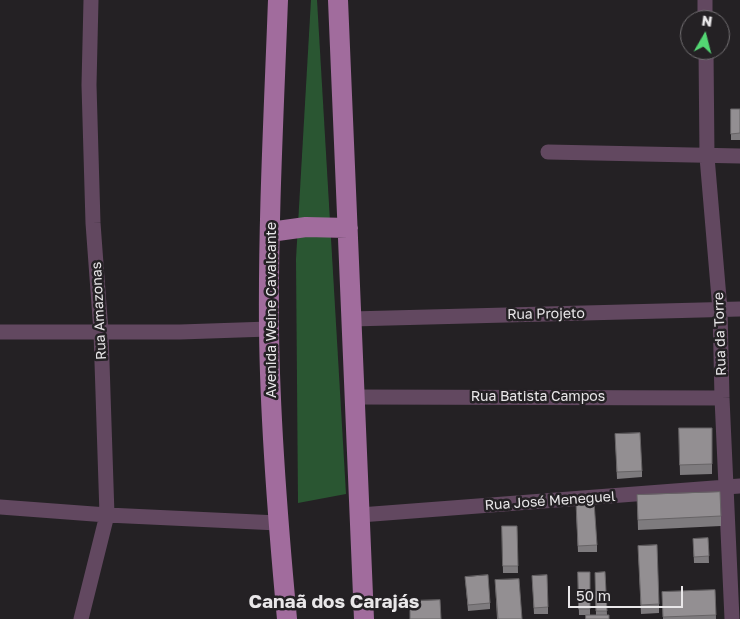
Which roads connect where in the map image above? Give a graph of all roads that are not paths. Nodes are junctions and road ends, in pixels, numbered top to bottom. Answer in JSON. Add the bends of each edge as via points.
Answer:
{"nodes":[{"id":1,"x":91,"y":0,"type":"edge"},
{"id":2,"x":278,"y":0,"type":"edge"},
{"id":3,"x":338,"y":0,"type":"edge"},
{"id":4,"x":706,"y":60,"type":"edge"},
{"id":5,"x":548,"y":152,"type":"dead end"},
{"id":6,"x":707,"y":156,"type":"junction"},
{"id":7,"x":740,"y":156,"type":"edge"},
{"id":8,"x":348,"y":228,"type":"junction"},
{"id":9,"x":270,"y":232,"type":"junction"},
{"id":10,"x":740,"y":309,"type":"edge"},
{"id":11,"x":720,"y":310,"type":"junction"},
{"id":12,"x":351,"y":319,"type":"junction"},
{"id":13,"x":269,"y":329,"type":"junction"},
{"id":14,"x":0,"y":332,"type":"edge"},
{"id":15,"x":101,"y":332,"type":"junction"},
{"id":16,"x":355,"y":397,"type":"junction"},
{"id":17,"x":722,"y":398,"type":"junction"},
{"id":18,"x":733,"y":487,"type":"edge"},
{"id":19,"x":0,"y":507,"type":"edge"},
{"id":20,"x":107,"y":515,"type":"junction"},
{"id":21,"x":360,"y":515,"type":"junction"},
{"id":22,"x":278,"y":523,"type":"junction"},
{"id":23,"x":81,"y":619,"type":"edge"},
{"id":24,"x":287,"y":619,"type":"edge"},
{"id":25,"x":364,"y":619,"type":"edge"},
{"id":26,"x":732,"y":619,"type":"edge"}],
"edges":[{"from":1,"to":15,"type":"street","name":"Rua Amazonas","via":[[89,85],[93,223]]},
{"from":2,"to":9,"type":"main road","name":"Avenida Weine Cavalcante"},
{"from":3,"to":8,"type":"main road"},
{"from":4,"to":6,"type":"street","name":"Rua da Torre"},
{"from":5,"to":6,"type":"street"},
{"from":6,"to":7,"type":"street"},
{"from":6,"to":11,"type":"street","name":"Rua da Torre"},
{"from":8,"to":9,"type":"main road","via":[[306,227]]},
{"from":8,"to":12,"type":"main road"},
{"from":9,"to":13,"type":"main road","name":"Avenida Weine Cavalcante"},
{"from":10,"to":11,"type":"street","name":"Rua Projeto"},
{"from":11,"to":12,"type":"street","name":"Rua Projeto"},
{"from":11,"to":17,"type":"street","name":"Rua da Torre"},
{"from":12,"to":16,"type":"main road"},
{"from":13,"to":15,"type":"street"},
{"from":13,"to":22,"type":"main road","name":"Avenida Weine Cavalcante"},
{"from":14,"to":15,"type":"street"},
{"from":15,"to":20,"type":"street","name":"Rua Amazonas"},
{"from":16,"to":17,"type":"street","name":"Rua Batista Campos"},
{"from":16,"to":21,"type":"main road"},
{"from":17,"to":18,"type":"street","name":"Rua da Torre"},
{"from":18,"to":21,"type":"street","name":"Rua José Meneguel"},
{"from":18,"to":26,"type":"street","name":"Rua da Torre"},
{"from":19,"to":20,"type":"street"},
{"from":20,"to":22,"type":"street"},
{"from":20,"to":23,"type":"street","name":"Rua Amazonas"},
{"from":21,"to":25,"type":"main road"},
{"from":22,"to":24,"type":"main road","name":"Avenida Weine Cavalcante"}]}
